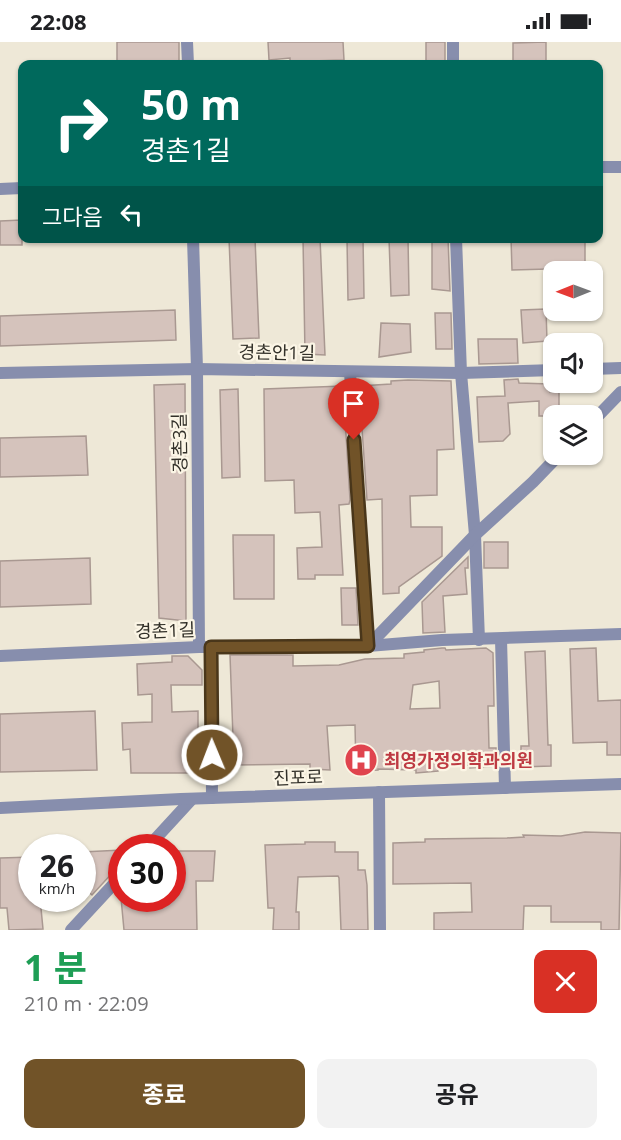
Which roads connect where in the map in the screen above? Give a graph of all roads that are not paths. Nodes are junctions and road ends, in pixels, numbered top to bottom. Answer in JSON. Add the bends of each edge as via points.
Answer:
{"nodes":[{"id":1,"x":187,"y":42,"type":"edge"},
{"id":2,"x":453,"y":42,"type":"edge"},
{"id":3,"x":188,"y":60,"type":"edge"},
{"id":4,"x":453,"y":60,"type":"edge"},
{"id":5,"x":603,"y":167,"type":"edge"},
{"id":6,"x":621,"y":167,"type":"edge"},
{"id":7,"x":18,"y":188,"type":"edge"},
{"id":8,"x":0,"y":189,"type":"edge"},
{"id":9,"x":193,"y":243,"type":"edge"},
{"id":10,"x":456,"y":243,"type":"edge"},
{"id":11,"x":621,"y":368,"type":"edge"},
{"id":12,"x":197,"y":369,"type":"junction"},
{"id":13,"x":603,"y":369,"type":"edge"},
{"id":14,"x":543,"y":370,"type":"edge"},
{"id":15,"x":350,"y":372,"type":"junction"},
{"id":16,"x":0,"y":373,"type":"edge"},
{"id":17,"x":461,"y":373,"type":"junction"},
{"id":18,"x":621,"y":392,"type":"edge"},
{"id":19,"x":603,"y":411,"type":"edge"},
{"id":20,"x":550,"y":465,"type":"edge"},
{"id":21,"x":475,"y":535,"type":"junction"},
{"id":22,"x":621,"y":634,"type":"edge"},
{"id":23,"x":501,"y":639,"type":"junction"},
{"id":24,"x":479,"y":640,"type":"junction"},
{"id":25,"x":368,"y":646,"type":"junction"},
{"id":26,"x":205,"y":647,"type":"junction"},
{"id":27,"x":0,"y":656,"type":"edge"},
{"id":28,"x":621,"y":783,"type":"edge"},
{"id":29,"x":506,"y":788,"type":"junction"},
{"id":30,"x":379,"y":792,"type":"junction"},
{"id":31,"x":213,"y":798,"type":"junction"},
{"id":32,"x":192,"y":799,"type":"junction"},
{"id":33,"x":0,"y":808,"type":"edge"},
{"id":34,"x":160,"y":834,"type":"edge"},
{"id":35,"x":108,"y":891,"type":"edge"},
{"id":36,"x":71,"y":930,"type":"edge"},
{"id":37,"x":380,"y":930,"type":"edge"}],
"edges":[{"from":1,"to":3,"type":"street"},
{"from":2,"to":4,"type":"street"},
{"from":5,"to":6,"type":"street"},
{"from":7,"to":8,"type":"street"},
{"from":9,"to":12,"type":"street","name":"경촌3길"},
{"from":10,"to":17,"type":"street"},
{"from":11,"to":13,"type":"street"},
{"from":12,"to":15,"type":"street","name":"경촌안1길"},
{"from":12,"to":16,"type":"street","name":"경촌안1길"},
{"from":12,"to":26,"type":"street","name":"경촌3길"},
{"from":14,"to":17,"type":"street","name":"경촌안1길"},
{"from":15,"to":17,"type":"street","name":"경촌안1길"},
{"from":15,"to":25,"type":"street"},
{"from":17,"to":21,"type":"street"},
{"from":18,"to":19,"type":"street"},
{"from":20,"to":21,"type":"street"},
{"from":21,"to":24,"type":"street"},
{"from":21,"to":25,"type":"street"},
{"from":22,"to":23,"type":"street","name":"경촌1길"},
{"from":23,"to":24,"type":"street","name":"경촌1길"},
{"from":23,"to":29,"type":"street"},
{"from":24,"to":25,"type":"street","name":"경촌1길"},
{"from":25,"to":26,"type":"street","name":"경촌1길"},
{"from":26,"to":27,"type":"street","name":"경촌1길"},
{"from":26,"to":31,"type":"street","name":"경촌3길"},
{"from":28,"to":29,"type":"street","name":"진포로"},
{"from":29,"to":30,"type":"street","name":"진포로"},
{"from":30,"to":31,"type":"street","name":"진포로"},
{"from":30,"to":37,"type":"street"},
{"from":31,"to":32,"type":"street","name":"진포로"},
{"from":32,"to":33,"type":"street","name":"진포로"},
{"from":32,"to":34,"type":"street"},
{"from":35,"to":36,"type":"street"}]}
